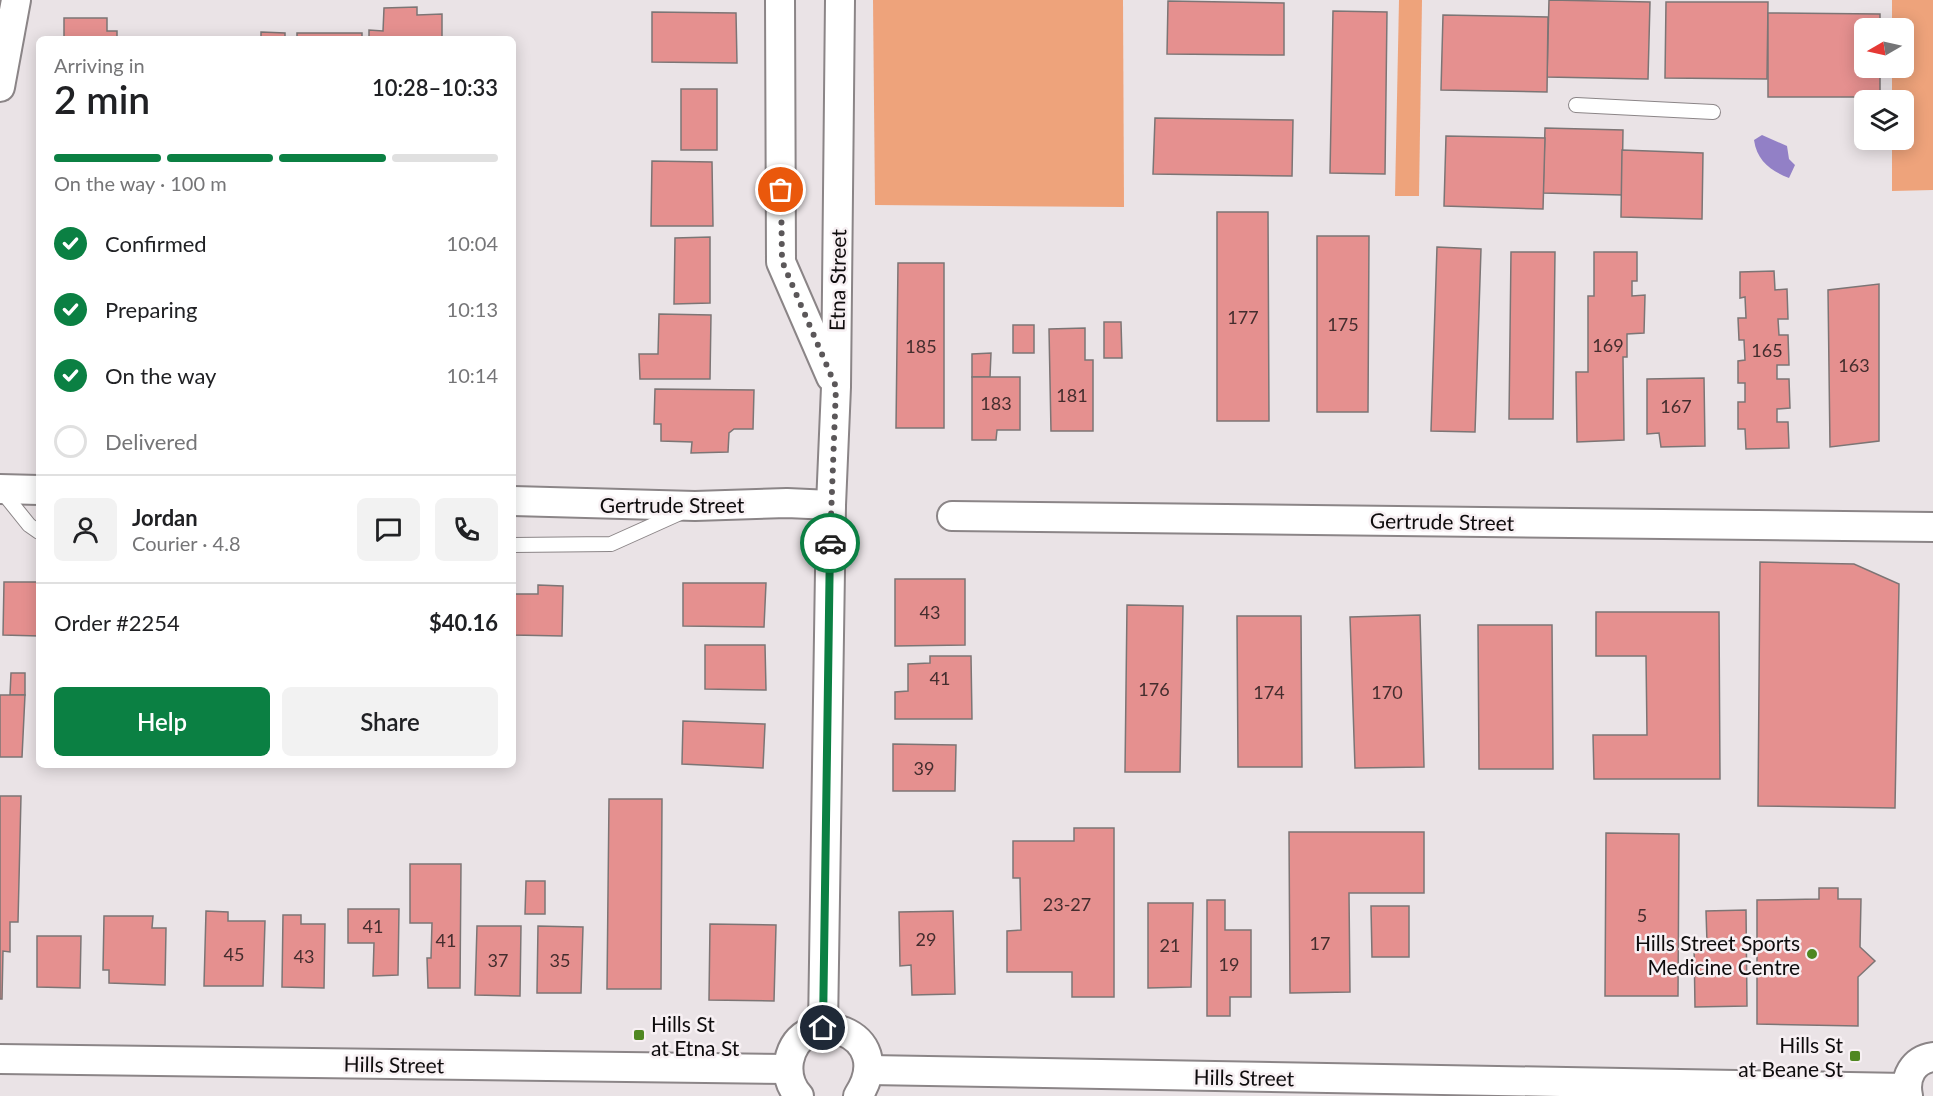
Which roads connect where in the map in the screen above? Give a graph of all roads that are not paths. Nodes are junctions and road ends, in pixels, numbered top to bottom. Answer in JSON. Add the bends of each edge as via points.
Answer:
{"nodes":[{"id":1,"x":16,"y":0,"type":"edge"},
{"id":2,"x":780,"y":0,"type":"edge"},
{"id":3,"x":840,"y":0,"type":"edge"},
{"id":4,"x":0,"y":87,"type":"edge"},
{"id":5,"x":1576,"y":105,"type":"dead end"},
{"id":6,"x":1713,"y":112,"type":"dead end"},
{"id":7,"x":836,"y":387,"type":"junction"},
{"id":8,"x":0,"y":489,"type":"edge"},
{"id":9,"x":36,"y":490,"type":"edge"},
{"id":10,"x":516,"y":501,"type":"edge"},
{"id":11,"x":831,"y":505,"type":"junction"},
{"id":12,"x":695,"y":506,"type":"junction"},
{"id":13,"x":952,"y":516,"type":"dead end"},
{"id":14,"x":1933,"y":527,"type":"edge"},
{"id":15,"x":36,"y":530,"type":"edge"},
{"id":16,"x":516,"y":544,"type":"edge"},
{"id":17,"x":823,"y":1028,"type":"junction"},
{"id":18,"x":1933,"y":1057,"type":"edge"},
{"id":19,"x":0,"y":1059,"type":"edge"},
{"id":20,"x":788,"y":1069,"type":"junction"},
{"id":21,"x":864,"y":1083,"type":"edge"},
{"id":22,"x":1907,"y":1092,"type":"edge"},
{"id":23,"x":799,"y":1096,"type":"edge"}],
"edges":[{"from":1,"to":4,"type":"street"},
{"from":2,"to":7,"type":"street","via":[[782,261]]},
{"from":3,"to":7,"type":"street","name":"Etna Street"},
{"from":5,"to":6,"type":"lane"},
{"from":7,"to":11,"type":"street","name":"Etna Street"},
{"from":8,"to":9,"type":"street"},
{"from":8,"to":15,"type":"lane"},
{"from":10,"to":12,"type":"street","name":"Gertrude Street"},
{"from":11,"to":12,"type":"street","name":"Gertrude Street"},
{"from":11,"to":17,"type":"street","name":"Etna Street"},
{"from":12,"to":16,"type":"lane","via":[[611,544]]},
{"from":13,"to":14,"type":"street","name":"Gertrude Street"},
{"from":17,"to":20,"type":"street","via":[[802,1037],[794,1046]]},
{"from":17,"to":21,"type":"street","via":[[846,1032],[863,1048],[868,1059]]},
{"from":18,"to":22,"type":"street","via":[[1911,1070]]},
{"from":19,"to":20,"type":"street","name":"Hills Street"},
{"from":20,"to":23,"type":"street","via":[[789,1080]]},
{"from":21,"to":22,"type":"street","name":"Hills Street"}]}
